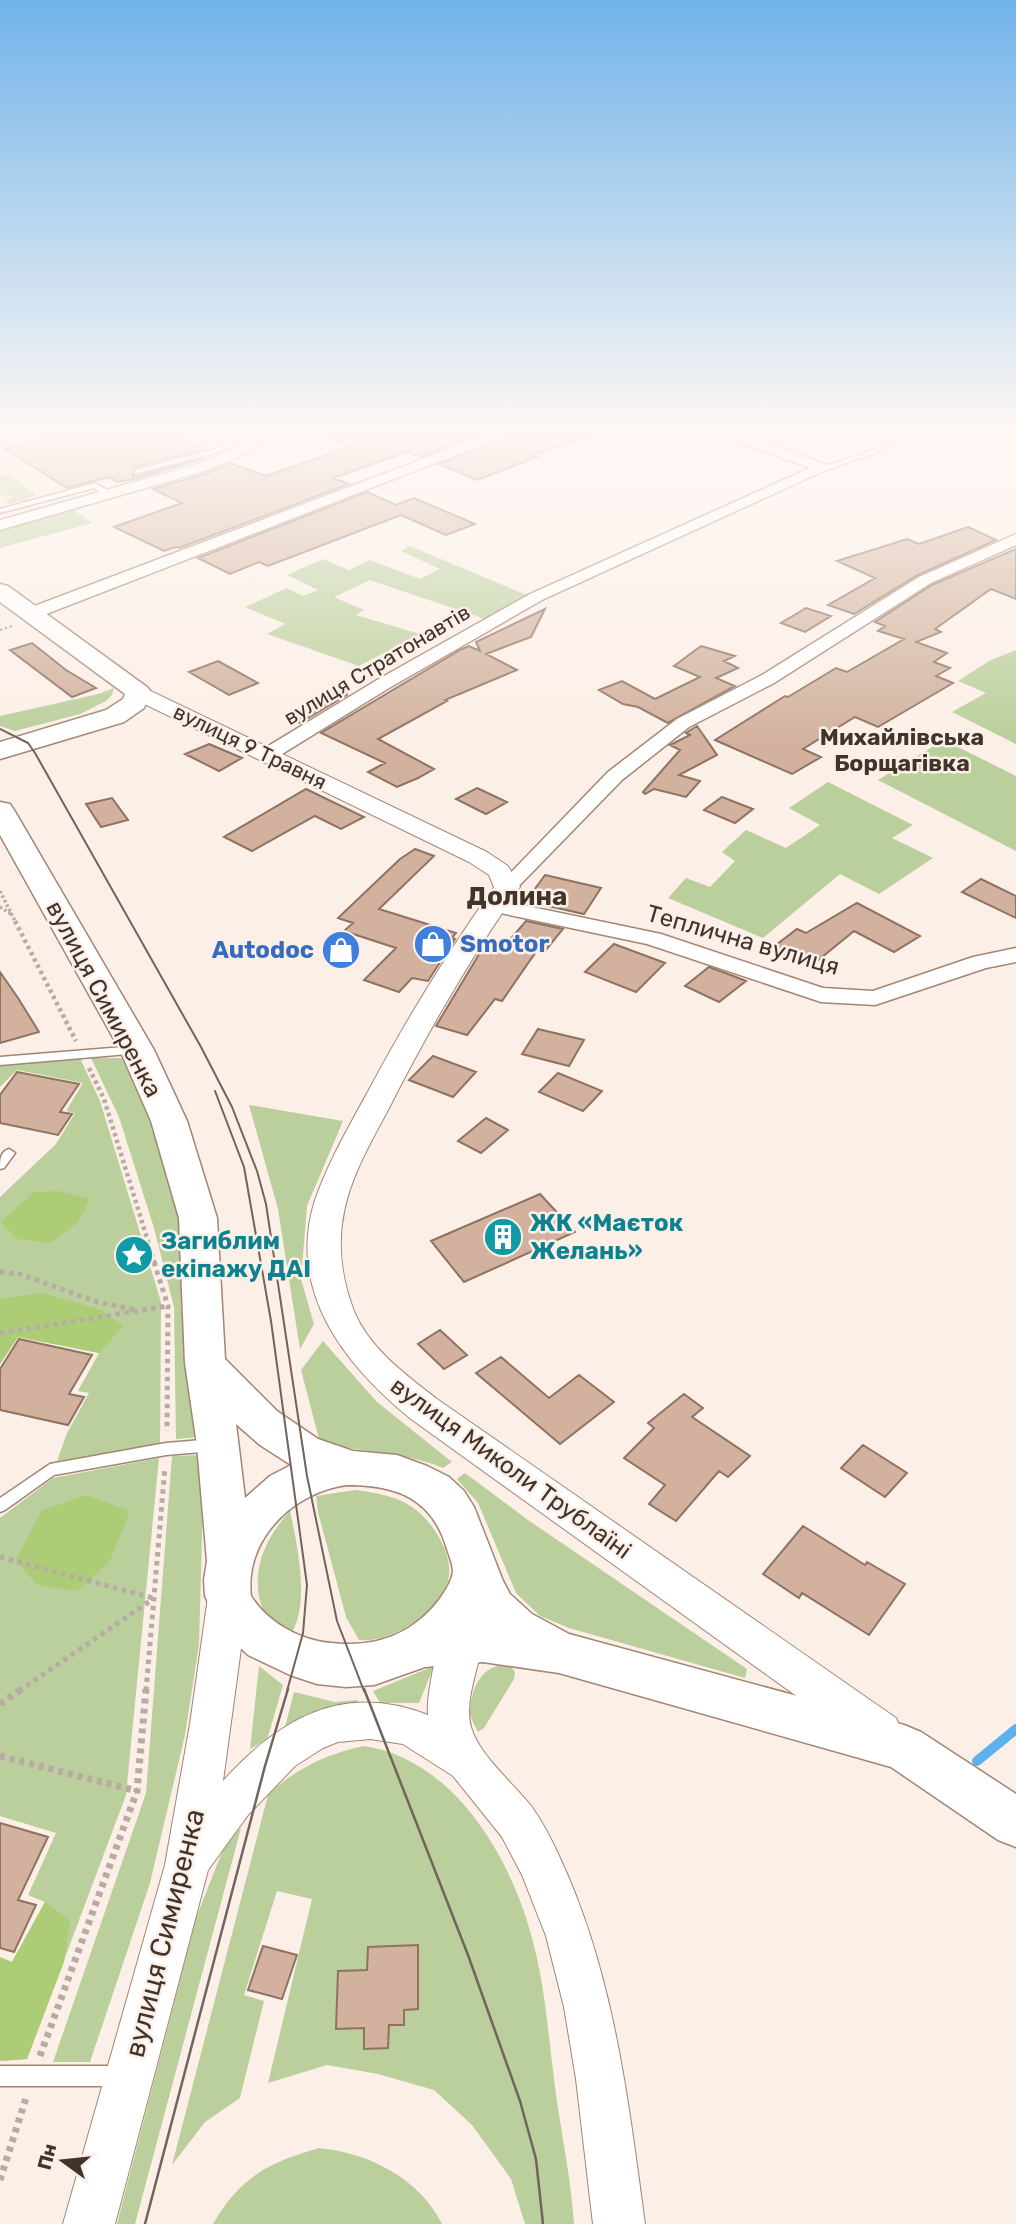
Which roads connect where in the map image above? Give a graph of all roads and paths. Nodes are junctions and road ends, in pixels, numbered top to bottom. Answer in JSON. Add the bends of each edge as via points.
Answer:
{"nodes":[{"id":1,"x":238,"y":535,"type":"edge"},
{"id":2,"x":674,"y":535,"type":"edge"},
{"id":3,"x":1016,"y":539,"type":"edge"},
{"id":4,"x":0,"y":591,"type":"edge"},
{"id":5,"x":30,"y":614,"type":"junction"},
{"id":6,"x":138,"y":692,"type":"junction"},
{"id":7,"x":0,"y":751,"type":"edge"},
{"id":8,"x":267,"y":755,"type":"junction"},
{"id":9,"x":0,"y":810,"type":"edge"},
{"id":10,"x":0,"y":891,"type":"edge"},
{"id":11,"x":500,"y":896,"type":"junction"},
{"id":12,"x":0,"y":907,"type":"edge"},
{"id":13,"x":12,"y":915,"type":"junction"},
{"id":14,"x":1016,"y":955,"type":"edge"},
{"id":15,"x":136,"y":1050,"type":"junction"},
{"id":16,"x":83,"y":1054,"type":"junction"},
{"id":17,"x":0,"y":1061,"type":"edge"},
{"id":18,"x":9,"y":1153,"type":"dead end"},
{"id":19,"x":0,"y":1165,"type":"edge"},
{"id":20,"x":0,"y":1272,"type":"edge"},
{"id":21,"x":168,"y":1307,"type":"junction"},
{"id":22,"x":139,"y":1311,"type":"junction"},
{"id":23,"x":0,"y":1333,"type":"edge"},
{"id":24,"x":205,"y":1363,"type":"junction"},
{"id":25,"x":218,"y":1445,"type":"junction"},
{"id":26,"x":166,"y":1449,"type":"junction"},
{"id":27,"x":357,"y":1469,"type":"junction"},
{"id":28,"x":0,"y":1506,"type":"edge"},
{"id":29,"x":0,"y":1557,"type":"edge"},
{"id":30,"x":228,"y":1578,"type":"junction"},
{"id":31,"x":153,"y":1598,"type":"junction"},
{"id":32,"x":457,"y":1615,"type":"junction"},
{"id":33,"x":559,"y":1652,"type":"junction"},
{"id":34,"x":0,"y":1704,"type":"edge"},
{"id":35,"x":904,"y":1748,"type":"junction"},
{"id":36,"x":0,"y":1756,"type":"edge"},
{"id":37,"x":465,"y":1761,"type":"junction"},
{"id":38,"x":137,"y":1791,"type":"junction"},
{"id":39,"x":1016,"y":1823,"type":"edge"},
{"id":40,"x":187,"y":1865,"type":"junction"},
{"id":41,"x":0,"y":2076,"type":"edge"},
{"id":42,"x":33,"y":2076,"type":"junction"},
{"id":43,"x":128,"y":2076,"type":"junction"},
{"id":44,"x":0,"y":2180,"type":"edge"},
{"id":45,"x":89,"y":2224,"type":"edge"},
{"id":46,"x":619,"y":2224,"type":"edge"}],
"edges":[{"from":1,"to":5,"type":"street"},
{"from":2,"to":8,"type":"street","name":"вулиця Стратонавтів","via":[[536,597]]},
{"from":3,"to":11,"type":"street","name":"вулиця Миколи Трублаїні","via":[[925,580],[768,680],[683,723],[615,776]]},
{"from":4,"to":5,"type":"main road","name":"вулиця 9 Травня"},
{"from":5,"to":6,"type":"main road","name":"вулиця 9 Травня"},
{"from":6,"to":7,"type":"main road","via":[[135,703],[115,716]]},
{"from":6,"to":8,"type":"street","name":"вулиця 9 Травня"},
{"from":8,"to":11,"type":"street","name":"вулиця 9 Травня","via":[[478,857],[499,871]]},
{"from":9,"to":15,"type":"main road","name":"вулиця Симиренка"},
{"from":10,"to":13,"type":"path"},
{"from":11,"to":14,"type":"street","name":"Теплична вулиця","via":[[653,939],[821,995],[875,998],[981,962]]},
{"from":11,"to":35,"type":"street","name":"вулиця Миколи Трублаїні","via":[[401,1056],[331,1203],[326,1228],[328,1279],[345,1329],[376,1367],[424,1409]]},
{"from":12,"to":13,"type":"path"},
{"from":13,"to":16,"type":"path"},
{"from":15,"to":16,"type":"lane"},
{"from":15,"to":24,"type":"main road","name":"вулиця Симиренка","via":[[169,1121],[198,1218]]},
{"from":16,"to":17,"type":"lane"},
{"from":16,"to":21,"type":"path","via":[[104,1099]]},
{"from":18,"to":19,"type":"lane"},
{"from":20,"to":22,"type":"path"},
{"from":21,"to":22,"type":"path"},
{"from":21,"to":26,"type":"path"},
{"from":22,"to":23,"type":"path"},
{"from":24,"to":25,"type":"main road","name":"вулиця Симиренка"},
{"from":24,"to":27,"type":"main road","via":[[236,1401],[289,1442],[304,1452]]},
{"from":25,"to":26,"type":"lane"},
{"from":25,"to":30,"type":"main road","name":"вулиця Симиренка"},
{"from":26,"to":28,"type":"lane","via":[[50,1470]]},
{"from":26,"to":31,"type":"path"},
{"from":27,"to":30,"type":"main road","via":[[322,1472],[292,1484],[264,1505],[247,1525]]},
{"from":27,"to":32,"type":"main road","via":[[413,1479],[438,1495],[458,1516],[468,1539]]},
{"from":29,"to":31,"type":"path"},
{"from":30,"to":32,"type":"main road","via":[[248,1628],[275,1648],[322,1663],[376,1666]]},
{"from":30,"to":40,"type":"street","name":"вулиця Симиренка","via":[[211,1724]]},
{"from":31,"to":34,"type":"path"},
{"from":31,"to":38,"type":"path"},
{"from":32,"to":33,"type":"main road","via":[[483,1641]]},
{"from":32,"to":33,"type":"main road","via":[[494,1609],[515,1628]]},
{"from":32,"to":37,"type":"street","via":[[448,1710],[452,1734]]},
{"from":33,"to":35,"type":"main road"},
{"from":35,"to":39,"type":"main road","name":"вулиця Миколи Трублаїні"},
{"from":36,"to":38,"type":"path"},
{"from":37,"to":40,"type":"street","via":[[433,1738],[396,1723],[351,1719],[289,1743],[228,1803]]},
{"from":37,"to":46,"type":"street","via":[[527,1838],[569,1935],[600,2069]]},
{"from":38,"to":42,"type":"path"},
{"from":40,"to":43,"type":"street","name":"вулиця Симиренка"},
{"from":41,"to":42,"type":"lane"},
{"from":42,"to":43,"type":"lane"},
{"from":42,"to":44,"type":"path"},
{"from":43,"to":45,"type":"street","name":"вулиця Симиренка"}]}
